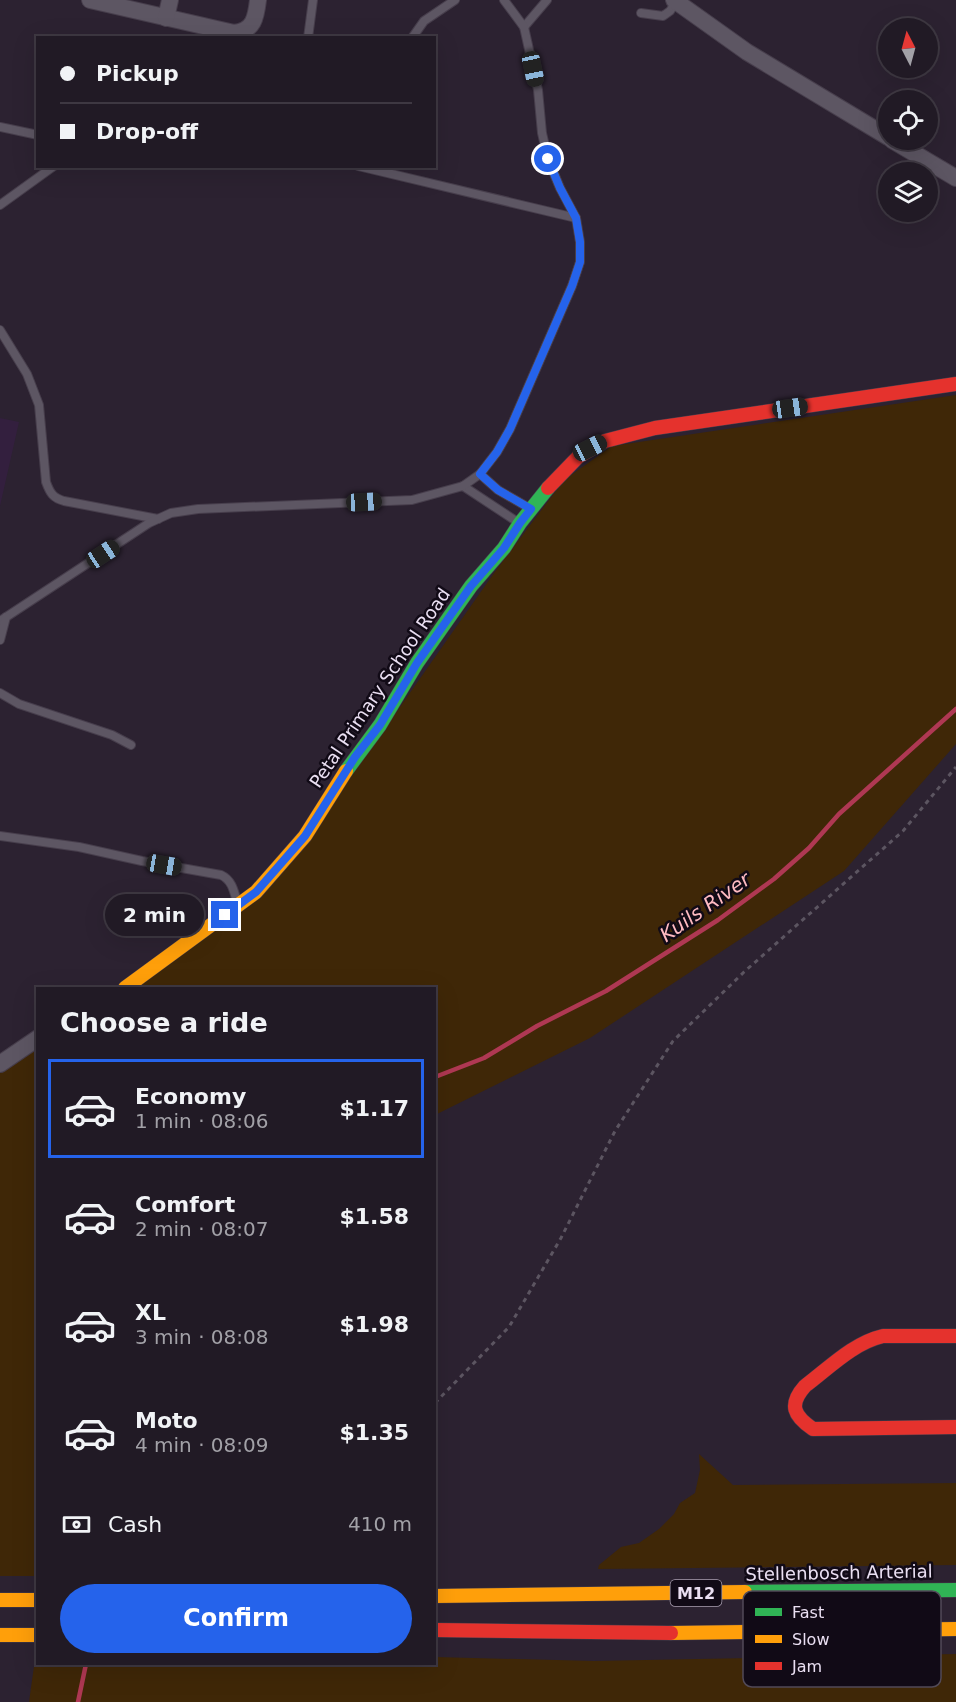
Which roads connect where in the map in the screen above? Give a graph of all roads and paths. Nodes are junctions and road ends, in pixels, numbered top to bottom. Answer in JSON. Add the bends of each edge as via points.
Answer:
{"nodes":[{"id":1,"x":90,"y":0,"type":"edge"},
{"id":2,"x":170,"y":0,"type":"edge"},
{"id":3,"x":258,"y":0,"type":"edge"},
{"id":4,"x":313,"y":0,"type":"edge"},
{"id":5,"x":455,"y":0,"type":"edge"},
{"id":6,"x":504,"y":0,"type":"edge"},
{"id":7,"x":547,"y":0,"type":"edge"},
{"id":8,"x":675,"y":1,"type":"edge"},
{"id":9,"x":641,"y":13,"type":"dead end"},
{"id":10,"x":166,"y":18,"type":"junction"},
{"id":11,"x":524,"y":27,"type":"junction"},
{"id":12,"x":308,"y":36,"type":"edge"},
{"id":13,"x":413,"y":36,"type":"edge"},
{"id":14,"x":0,"y":127,"type":"edge"},
{"id":15,"x":878,"y":131,"type":"edge"},
{"id":16,"x":36,"y":135,"type":"edge"},
{"id":17,"x":909,"y":150,"type":"edge"},
{"id":18,"x":51,"y":168,"type":"edge"},
{"id":19,"x":365,"y":168,"type":"edge"},
{"id":20,"x":956,"y":178,"type":"edge"},
{"id":21,"x":0,"y":205,"type":"edge"},
{"id":22,"x":576,"y":218,"type":"junction"},
{"id":23,"x":0,"y":330,"type":"edge"},
{"id":24,"x":956,"y":384,"type":"edge"},
{"id":25,"x":480,"y":474,"type":"junction"},
{"id":26,"x":463,"y":486,"type":"junction"},
{"id":27,"x":531,"y":509,"type":"junction"},
{"id":28,"x":158,"y":519,"type":"junction"},
{"id":29,"x":520,"y":523,"type":"junction"},
{"id":30,"x":3,"y":619,"type":"edge"},
{"id":31,"x":0,"y":640,"type":"edge"},
{"id":32,"x":0,"y":693,"type":"edge"},
{"id":33,"x":131,"y":745,"type":"dead end"},
{"id":34,"x":956,"y":767,"type":"edge"},
{"id":35,"x":0,"y":836,"type":"edge"},
{"id":36,"x":238,"y":906,"type":"junction"},
{"id":37,"x":126,"y":987,"type":"edge"},
{"id":38,"x":36,"y":1039,"type":"edge"},
{"id":39,"x":0,"y":1065,"type":"edge"},
{"id":40,"x":956,"y":1336,"type":"edge"},
{"id":41,"x":436,"y":1402,"type":"edge"},
{"id":42,"x":956,"y":1427,"type":"edge"},
{"id":43,"x":956,"y":1590,"type":"edge"},
{"id":44,"x":869,"y":1591,"type":"edge"},
{"id":45,"x":743,"y":1592,"type":"edge"},
{"id":46,"x":436,"y":1596,"type":"edge"},
{"id":47,"x":0,"y":1600,"type":"edge"},
{"id":48,"x":36,"y":1600,"type":"edge"},
{"id":49,"x":941,"y":1629,"type":"edge"},
{"id":50,"x":956,"y":1629,"type":"edge"},
{"id":51,"x":436,"y":1630,"type":"edge"},
{"id":52,"x":743,"y":1631,"type":"edge"},
{"id":53,"x":0,"y":1635,"type":"edge"},
{"id":54,"x":36,"y":1635,"type":"edge"}],
"edges":[{"from":1,"to":10,"type":"street"},
{"from":2,"to":10,"type":"street"},
{"from":3,"to":10,"type":"street","via":[[252,24],[239,32]]},
{"from":4,"to":12,"type":"lane"},
{"from":5,"to":13,"type":"lane","via":[[424,21]]},
{"from":6,"to":11,"type":"lane"},
{"from":7,"to":11,"type":"lane"},
{"from":8,"to":9,"type":"lane","via":[[663,16]]},
{"from":8,"to":15,"type":"street","via":[[747,52]]},
{"from":11,"to":22,"type":"lane","via":[[548,159]]},
{"from":14,"to":16,"type":"lane"},
{"from":17,"to":20,"type":"street"},
{"from":18,"to":21,"type":"lane"},
{"from":19,"to":22,"type":"lane"},
{"from":22,"to":25,"type":"lane","via":[[580,262],[572,286],[510,429]]},
{"from":23,"to":28,"type":"lane","via":[[27,374],[39,405],[46,482],[55,498]]},
{"from":24,"to":27,"type":"street","name":"Petal Primary School Road","via":[[621,436],[578,457]]},
{"from":25,"to":26,"type":"lane"},
{"from":25,"to":27,"type":"lane","via":[[498,490]]},
{"from":26,"to":28,"type":"lane","via":[[412,500],[198,509]]},
{"from":26,"to":29,"type":"lane"},
{"from":27,"to":29,"type":"street","name":"Petal Primary School Road"},
{"from":28,"to":30,"type":"lane"},
{"from":29,"to":36,"type":"street","name":"Petal Primary School Road","via":[[417,663],[305,836],[256,892]]},
{"from":30,"to":31,"type":"lane"},
{"from":32,"to":33,"type":"lane","via":[[19,704]]},
{"from":34,"to":41,"type":"path","via":[[903,831],[744,972],[673,1041],[615,1131],[561,1238],[509,1327]]},
{"from":35,"to":36,"type":"lane","via":[[80,847],[221,875],[231,884]]},
{"from":36,"to":37,"type":"street","name":"Petal Primary School Road"},
{"from":38,"to":39,"type":"street"},
{"from":40,"to":42,"type":"street","via":[[883,1336],[867,1340],[805,1386],[795,1405],[796,1414],[813,1429]]},
{"from":43,"to":44,"type":"street","name":"Stellenbosch Arterial","number":"M12"},
{"from":45,"to":46,"type":"street","name":"Stellenbosch Arterial","number":"M12"},
{"from":47,"to":48,"type":"street"},
{"from":49,"to":50,"type":"street","number":"M12"},
{"from":51,"to":52,"type":"street","number":"M12"},
{"from":53,"to":54,"type":"street"}]}
